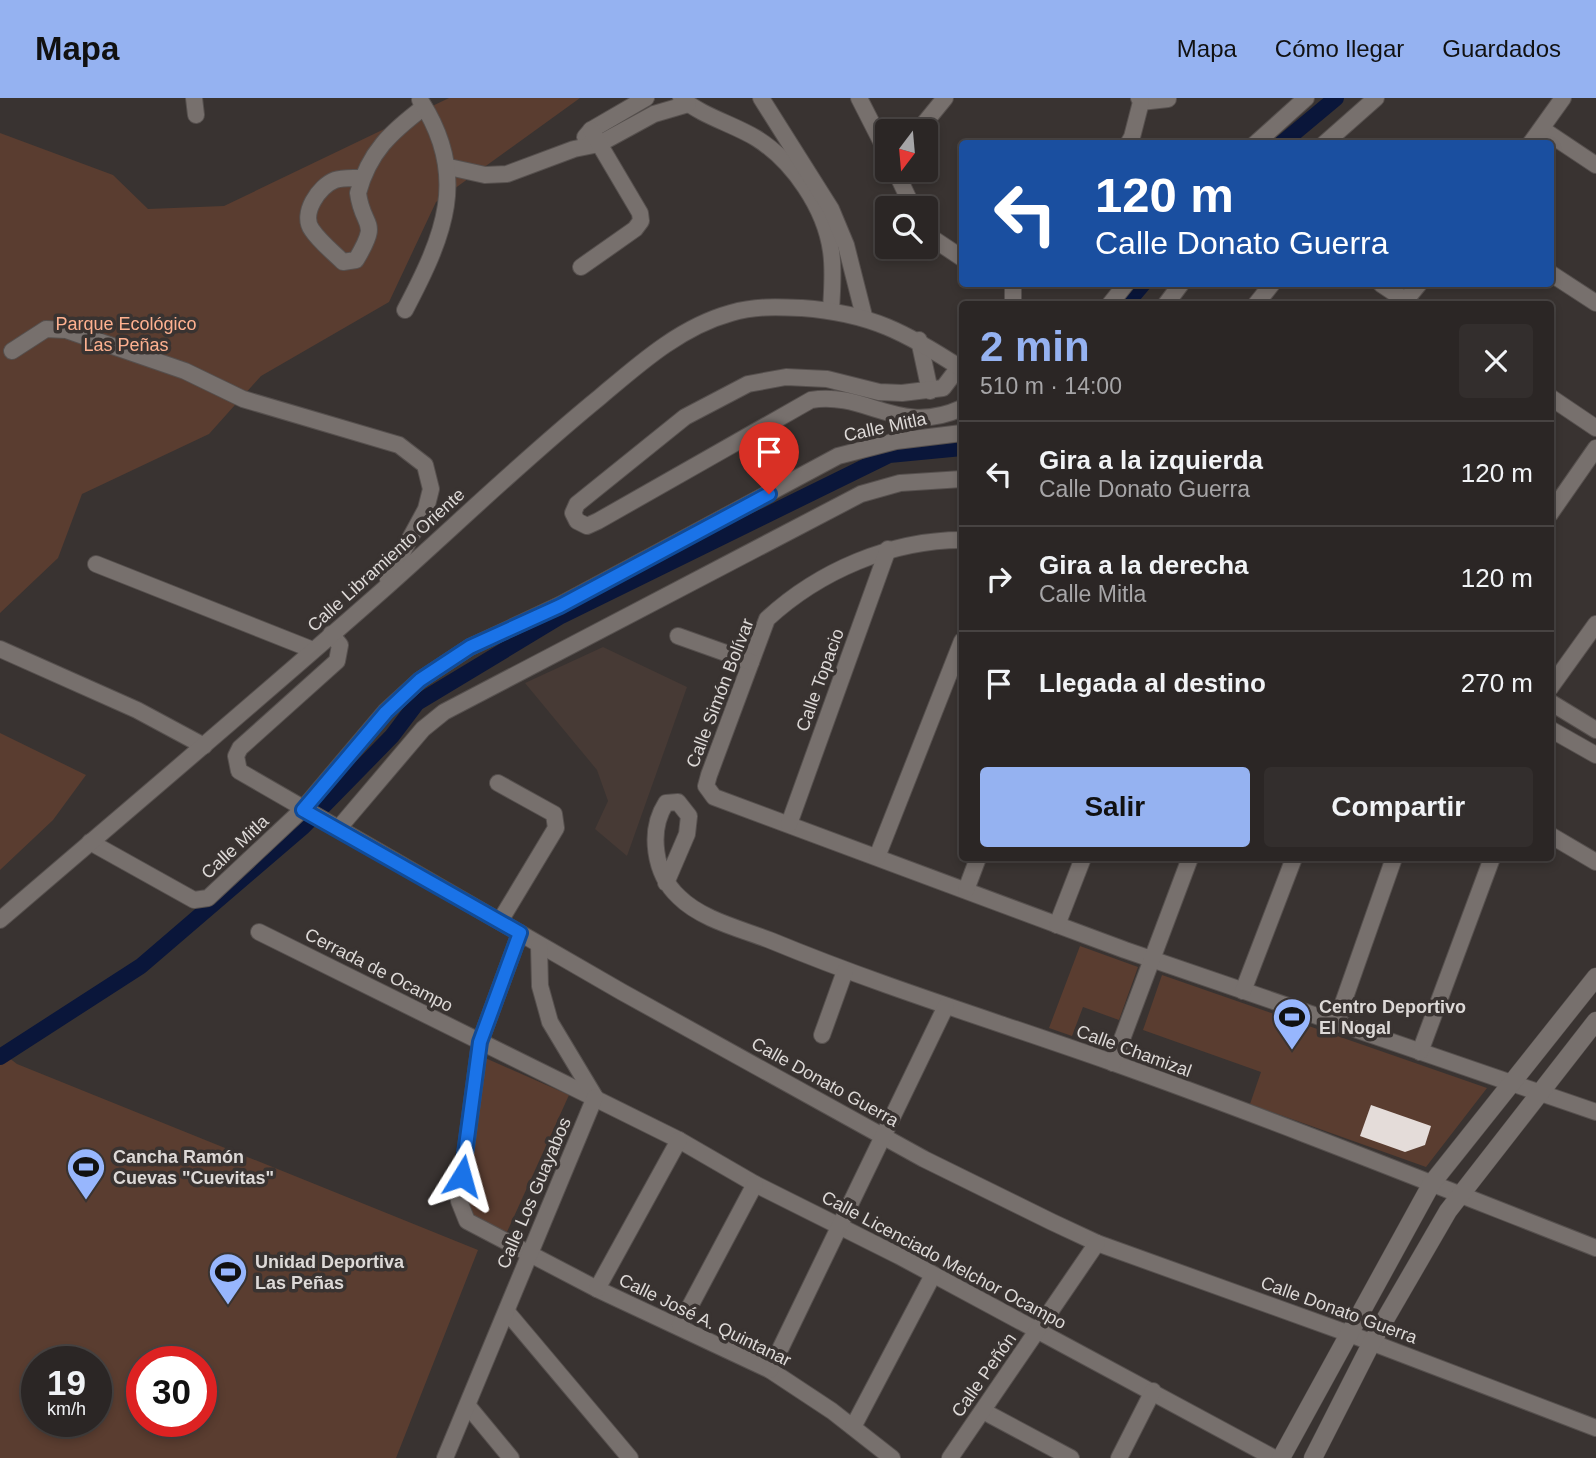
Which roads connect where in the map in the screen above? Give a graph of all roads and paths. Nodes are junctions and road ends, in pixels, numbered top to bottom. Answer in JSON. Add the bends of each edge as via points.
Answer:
{"nodes":[{"id":1,"x":194,"y":98,"type":"edge"},
{"id":2,"x":761,"y":98,"type":"edge"},
{"id":3,"x":859,"y":98,"type":"edge"},
{"id":4,"x":945,"y":98,"type":"edge"},
{"id":5,"x":1306,"y":98,"type":"edge"},
{"id":6,"x":1376,"y":98,"type":"edge"},
{"id":7,"x":1563,"y":98,"type":"edge"},
{"id":8,"x":1168,"y":99,"type":"edge"},
{"id":9,"x":1140,"y":100,"type":"edge"},
{"id":10,"x":684,"y":101,"type":"edge"},
{"id":11,"x":421,"y":102,"type":"edge"},
{"id":12,"x":648,"y":104,"type":"edge"},
{"id":13,"x":195,"y":115,"type":"dead end"},
{"id":14,"x":928,"y":119,"type":"edge"},
{"id":15,"x":1542,"y":128,"type":"junction"},
{"id":16,"x":875,"y":129,"type":"edge"},
{"id":17,"x":595,"y":137,"type":"junction"},
{"id":18,"x":1130,"y":140,"type":"edge"},
{"id":19,"x":1259,"y":140,"type":"edge"},
{"id":20,"x":1337,"y":140,"type":"edge"},
{"id":21,"x":1533,"y":140,"type":"edge"},
{"id":22,"x":1596,"y":165,"type":"edge"},
{"id":23,"x":449,"y":167,"type":"junction"},
{"id":24,"x":362,"y":178,"type":"junction"},
{"id":25,"x":938,"y":242,"type":"edge"},
{"id":26,"x":959,"y":256,"type":"edge"},
{"id":27,"x":581,"y":267,"type":"dead end"},
{"id":28,"x":1554,"y":276,"type":"edge"},
{"id":29,"x":1124,"y":287,"type":"edge"},
{"id":30,"x":1270,"y":287,"type":"edge"},
{"id":31,"x":1385,"y":287,"type":"edge"},
{"id":32,"x":1112,"y":301,"type":"edge"},
{"id":33,"x":1258,"y":301,"type":"edge"},
{"id":34,"x":1405,"y":301,"type":"edge"},
{"id":35,"x":1596,"y":303,"type":"edge"},
{"id":36,"x":405,"y":310,"type":"dead end"},
{"id":37,"x":831,"y":310,"type":"junction"},
{"id":38,"x":864,"y":316,"type":"junction"},
{"id":39,"x":919,"y":340,"type":"junction"},
{"id":40,"x":12,"y":351,"type":"dead end"},
{"id":41,"x":959,"y":367,"type":"edge"},
{"id":42,"x":959,"y":370,"type":"edge"},
{"id":43,"x":936,"y":389,"type":"junction"},
{"id":44,"x":1554,"y":400,"type":"edge"},
{"id":45,"x":959,"y":406,"type":"edge"},
{"id":46,"x":959,"y":409,"type":"edge"},
{"id":47,"x":1596,"y":428,"type":"edge"},
{"id":48,"x":959,"y":433,"type":"edge"},
{"id":49,"x":1596,"y":448,"type":"edge"},
{"id":50,"x":959,"y":479,"type":"edge"},
{"id":51,"x":1554,"y":508,"type":"edge"},
{"id":52,"x":959,"y":540,"type":"edge"},
{"id":53,"x":888,"y":549,"type":"junction"},
{"id":54,"x":96,"y":565,"type":"dead end"},
{"id":55,"x":382,"y":591,"type":"junction"},
{"id":56,"x":1596,"y":624,"type":"edge"},
{"id":57,"x":331,"y":634,"type":"junction"},
{"id":58,"x":678,"y":636,"type":"dead end"},
{"id":59,"x":959,"y":648,"type":"edge"},
{"id":60,"x":0,"y":649,"type":"edge"},
{"id":61,"x":313,"y":650,"type":"junction"},
{"id":62,"x":751,"y":662,"type":"junction"},
{"id":63,"x":1554,"y":682,"type":"edge"},
{"id":64,"x":1554,"y":704,"type":"edge"},
{"id":65,"x":1596,"y":730,"type":"edge"},
{"id":66,"x":1554,"y":731,"type":"edge"},
{"id":67,"x":204,"y":746,"type":"junction"},
{"id":68,"x":1596,"y":755,"type":"edge"},
{"id":69,"x":498,"y":783,"type":"dead end"},
{"id":70,"x":307,"y":812,"type":"junction"},
{"id":71,"x":789,"y":824,"type":"junction"},
{"id":72,"x":334,"y":826,"type":"junction"},
{"id":73,"x":1554,"y":837,"type":"edge"},
{"id":74,"x":90,"y":842,"type":"junction"},
{"id":75,"x":877,"y":857,"type":"junction"},
{"id":76,"x":977,"y":861,"type":"edge"},
{"id":77,"x":1082,"y":861,"type":"edge"},
{"id":78,"x":1189,"y":861,"type":"edge"},
{"id":79,"x":1293,"y":861,"type":"edge"},
{"id":80,"x":1393,"y":861,"type":"edge"},
{"id":81,"x":1491,"y":861,"type":"edge"},
{"id":82,"x":1596,"y":862,"type":"edge"},
{"id":83,"x":666,"y":883,"type":"dead end"},
{"id":84,"x":966,"y":890,"type":"junction"},
{"id":85,"x":0,"y":920,"type":"edge"},
{"id":86,"x":500,"y":921,"type":"junction"},
{"id":87,"x":1058,"y":925,"type":"junction"},
{"id":88,"x":259,"y":932,"type":"dead end"},
{"id":89,"x":520,"y":933,"type":"junction"},
{"id":90,"x":539,"y":944,"type":"junction"},
{"id":91,"x":1151,"y":959,"type":"junction"},
{"id":92,"x":845,"y":971,"type":"junction"},
{"id":93,"x":1596,"y":977,"type":"edge"},
{"id":94,"x":1243,"y":991,"type":"junction"},
{"id":95,"x":946,"y":1006,"type":"junction"},
{"id":96,"x":1596,"y":1021,"type":"edge"},
{"id":97,"x":1336,"y":1023,"type":"junction"},
{"id":98,"x":822,"y":1035,"type":"dead end"},
{"id":99,"x":480,"y":1042,"type":"junction"},
{"id":100,"x":1420,"y":1052,"type":"junction"},
{"id":101,"x":1113,"y":1063,"type":"junction"},
{"id":102,"x":1512,"y":1083,"type":"junction"},
{"id":103,"x":1538,"y":1093,"type":"junction"},
{"id":104,"x":595,"y":1097,"type":"junction"},
{"id":105,"x":1596,"y":1112,"type":"edge"},
{"id":106,"x":885,"y":1137,"type":"junction"},
{"id":107,"x":679,"y":1140,"type":"junction"},
{"id":108,"x":1432,"y":1183,"type":"junction"},
{"id":109,"x":755,"y":1184,"type":"junction"},
{"id":110,"x":1460,"y":1195,"type":"junction"},
{"id":111,"x":841,"y":1227,"type":"junction"},
{"id":112,"x":1097,"y":1243,"type":"junction"},
{"id":113,"x":1596,"y":1248,"type":"edge"},
{"id":114,"x":528,"y":1254,"type":"junction"},
{"id":115,"x":933,"y":1275,"type":"junction"},
{"id":116,"x":597,"y":1289,"type":"junction"},
{"id":117,"x":507,"y":1312,"type":"junction"},
{"id":118,"x":680,"y":1325,"type":"junction"},
{"id":119,"x":1038,"y":1331,"type":"junction"},
{"id":120,"x":1347,"y":1333,"type":"junction"},
{"id":121,"x":1372,"y":1342,"type":"junction"},
{"id":122,"x":771,"y":1370,"type":"junction"},
{"id":123,"x":1153,"y":1391,"type":"junction"},
{"id":124,"x":468,"y":1406,"type":"junction"},
{"id":125,"x":983,"y":1411,"type":"junction"},
{"id":126,"x":853,"y":1427,"type":"junction"},
{"id":127,"x":1596,"y":1428,"type":"edge"},
{"id":128,"x":444,"y":1458,"type":"edge"},
{"id":129,"x":511,"y":1458,"type":"edge"},
{"id":130,"x":630,"y":1458,"type":"edge"},
{"id":131,"x":892,"y":1458,"type":"edge"},
{"id":132,"x":950,"y":1458,"type":"edge"},
{"id":133,"x":1071,"y":1458,"type":"edge"},
{"id":134,"x":1119,"y":1458,"type":"edge"},
{"id":135,"x":1275,"y":1458,"type":"edge"},
{"id":136,"x":1281,"y":1458,"type":"edge"},
{"id":137,"x":1313,"y":1458,"type":"edge"}],
"edges":[{"from":1,"to":13,"type":"street"},
{"from":2,"to":38,"type":"street","via":[[831,209],[846,245]]},
{"from":3,"to":16,"type":"street"},
{"from":4,"to":14,"type":"street"},
{"from":5,"to":19,"type":"street"},
{"from":6,"to":20,"type":"street"},
{"from":7,"to":15,"type":"street"},
{"from":8,"to":9,"type":"street"},
{"from":9,"to":18,"type":"street"},
{"from":10,"to":12,"type":"street"},
{"from":10,"to":37,"type":"street","via":[[758,139],[784,159],[806,188],[831,251]]},
{"from":11,"to":23,"type":"street"},
{"from":11,"to":24,"type":"street","via":[[379,145]]},
{"from":12,"to":17,"type":"street"},
{"from":15,"to":21,"type":"street"},
{"from":15,"to":22,"type":"street"},
{"from":17,"to":23,"type":"street","via":[[508,174],[485,175]]},
{"from":17,"to":27,"type":"street","via":[[641,221]]},
{"from":23,"to":36,"type":"street","via":[[443,221]]},
{"from":24,"to":24,"type":"street","via":[[358,193],[370,232],[356,260],[343,262],[310,228],[309,217],[318,192],[327,184]]},
{"from":25,"to":26,"type":"street"},
{"from":28,"to":35,"type":"street"},
{"from":29,"to":32,"type":"street"},
{"from":30,"to":33,"type":"street"},
{"from":31,"to":34,"type":"street"},
{"from":37,"to":38,"type":"street","name":"Calle Libramiento Oriente"},
{"from":37,"to":55,"type":"street","name":"Calle Libramiento Oriente","via":[[764,306],[729,313],[672,341],[566,424]]},
{"from":38,"to":39,"type":"street","name":"Calle Libramiento Oriente"},
{"from":39,"to":41,"type":"street","name":"Calle Libramiento Oriente"},
{"from":39,"to":43,"type":"street"},
{"from":40,"to":55,"type":"street","via":[[46,328],[66,330],[185,372],[243,399],[399,445],[425,465],[431,489],[426,509]]},
{"from":42,"to":43,"type":"street"},
{"from":43,"to":45,"type":"street"},
{"from":43,"to":46,"type":"street","via":[[879,392],[827,379],[786,377],[748,384],[685,417],[576,504],[573,513],[587,526],[598,521],[811,400],[830,397],[911,419]]},
{"from":44,"to":47,"type":"street"},
{"from":48,"to":70,"type":"street","name":"Calle Mitla","via":[[896,441],[838,456],[560,606],[470,647],[420,680],[386,712]]},
{"from":49,"to":51,"type":"street"},
{"from":50,"to":72,"type":"street","via":[[900,483],[861,494],[444,712]]},
{"from":52,"to":53,"type":"street","name":"Calle Simón Bolívar"},
{"from":53,"to":62,"type":"street","name":"Calle Simón Bolívar","via":[[851,564],[781,606],[767,619]]},
{"from":53,"to":71,"type":"street","name":"Calle Topacio"},
{"from":54,"to":61,"type":"street"},
{"from":55,"to":57,"type":"street","name":"Calle Libramiento Oriente"},
{"from":56,"to":63,"type":"street"},
{"from":57,"to":61,"type":"street","name":"Calle Libramiento Oriente"},
{"from":57,"to":70,"type":"street","name":"Calle Donato Guerra","via":[[340,645],[337,661],[236,756],[239,771]]},
{"from":58,"to":62,"type":"street"},
{"from":59,"to":75,"type":"street"},
{"from":60,"to":67,"type":"street","via":[[137,710]]},
{"from":61,"to":67,"type":"street","name":"Calle Libramiento Oriente"},
{"from":62,"to":71,"type":"street","name":"Calle Simón Bolívar","via":[[706,786],[714,797]]},
{"from":64,"to":65,"type":"street"},
{"from":66,"to":68,"type":"street"},
{"from":67,"to":74,"type":"street","name":"Calle Libramiento Oriente"},
{"from":69,"to":86,"type":"street","via":[[557,820]]},
{"from":70,"to":72,"type":"street","name":"Calle Donato Guerra"},
{"from":70,"to":74,"type":"street","name":"Calle Mitla","via":[[208,898],[194,900]]},
{"from":71,"to":75,"type":"street"},
{"from":72,"to":86,"type":"street","name":"Calle Donato Guerra"},
{"from":73,"to":82,"type":"street"},
{"from":74,"to":85,"type":"street","name":"Calle Libramiento Oriente"},
{"from":75,"to":84,"type":"street"},
{"from":76,"to":84,"type":"street"},
{"from":77,"to":87,"type":"street"},
{"from":78,"to":91,"type":"street"},
{"from":79,"to":94,"type":"street"},
{"from":80,"to":97,"type":"street"},
{"from":81,"to":100,"type":"street"},
{"from":83,"to":92,"type":"street","name":"Calle Chamizal","via":[[695,910]]},
{"from":84,"to":87,"type":"street"},
{"from":86,"to":89,"type":"street","name":"Calle Donato Guerra"},
{"from":87,"to":91,"type":"street"},
{"from":88,"to":99,"type":"street","name":"Cerrada de Ocampo"},
{"from":89,"to":90,"type":"street","name":"Calle Donato Guerra"},
{"from":89,"to":99,"type":"street","name":"Calle José A. Quintanar"},
{"from":90,"to":104,"type":"street","via":[[540,986],[551,1022]]},
{"from":90,"to":106,"type":"street","name":"Calle Donato Guerra"},
{"from":91,"to":94,"type":"street"},
{"from":91,"to":101,"type":"street"},
{"from":92,"to":95,"type":"street","name":"Calle Chamizal"},
{"from":92,"to":98,"type":"street"},
{"from":93,"to":102,"type":"street"},
{"from":94,"to":97,"type":"street"},
{"from":95,"to":101,"type":"street","name":"Calle Chamizal"},
{"from":95,"to":106,"type":"street"},
{"from":96,"to":103,"type":"street"},
{"from":97,"to":100,"type":"street"},
{"from":99,"to":104,"type":"street","name":"Cerrada de Ocampo"},
{"from":99,"to":114,"type":"street","name":"Calle José A. Quintanar","via":[[458,1201],[467,1221]]},
{"from":100,"to":102,"type":"street"},
{"from":101,"to":108,"type":"street","name":"Calle Chamizal"},
{"from":102,"to":103,"type":"street"},
{"from":102,"to":108,"type":"street"},
{"from":103,"to":105,"type":"street"},
{"from":103,"to":110,"type":"street"},
{"from":104,"to":107,"type":"street","name":"Calle Licenciado Melchor Ocampo"},
{"from":104,"to":114,"type":"street","name":"Calle Los Guayabos"},
{"from":106,"to":111,"type":"street"},
{"from":106,"to":112,"type":"street","name":"Calle Donato Guerra"},
{"from":107,"to":109,"type":"street","name":"Calle Licenciado Melchor Ocampo"},
{"from":107,"to":116,"type":"street"},
{"from":108,"to":110,"type":"street","name":"Calle Chamizal"},
{"from":108,"to":120,"type":"street"},
{"from":109,"to":111,"type":"street","name":"Calle Licenciado Melchor Ocampo"},
{"from":109,"to":118,"type":"street"},
{"from":110,"to":113,"type":"street","name":"Calle Chamizal"},
{"from":110,"to":121,"type":"street"},
{"from":111,"to":115,"type":"street","name":"Calle Licenciado Melchor Ocampo"},
{"from":111,"to":122,"type":"street"},
{"from":112,"to":119,"type":"street","name":"Calle Peñón"},
{"from":112,"to":120,"type":"street","name":"Calle Donato Guerra"},
{"from":114,"to":116,"type":"street","name":"Calle José A. Quintanar"},
{"from":114,"to":117,"type":"street","name":"Calle Los Guayabos"},
{"from":115,"to":119,"type":"street","name":"Calle Licenciado Melchor Ocampo"},
{"from":115,"to":126,"type":"street"},
{"from":116,"to":118,"type":"street","name":"Calle José A. Quintanar"},
{"from":117,"to":124,"type":"street","name":"Calle Los Guayabos"},
{"from":117,"to":130,"type":"street"},
{"from":118,"to":122,"type":"street","name":"Calle José A. Quintanar"},
{"from":119,"to":123,"type":"street","name":"Calle Licenciado Melchor Ocampo"},
{"from":119,"to":125,"type":"street","name":"Calle Peñón"},
{"from":120,"to":121,"type":"street","name":"Calle Donato Guerra"},
{"from":120,"to":136,"type":"street"},
{"from":121,"to":127,"type":"street","name":"Calle Donato Guerra"},
{"from":121,"to":137,"type":"street"},
{"from":122,"to":126,"type":"street","name":"Calle José A. Quintanar"},
{"from":123,"to":134,"type":"street"},
{"from":123,"to":135,"type":"street","name":"Calle Licenciado Melchor Ocampo"},
{"from":124,"to":128,"type":"street","name":"Calle Los Guayabos"},
{"from":124,"to":129,"type":"street"},
{"from":125,"to":132,"type":"street","name":"Calle Peñón"},
{"from":125,"to":133,"type":"street"},
{"from":126,"to":131,"type":"street","name":"Calle José A. Quintanar"}]}
